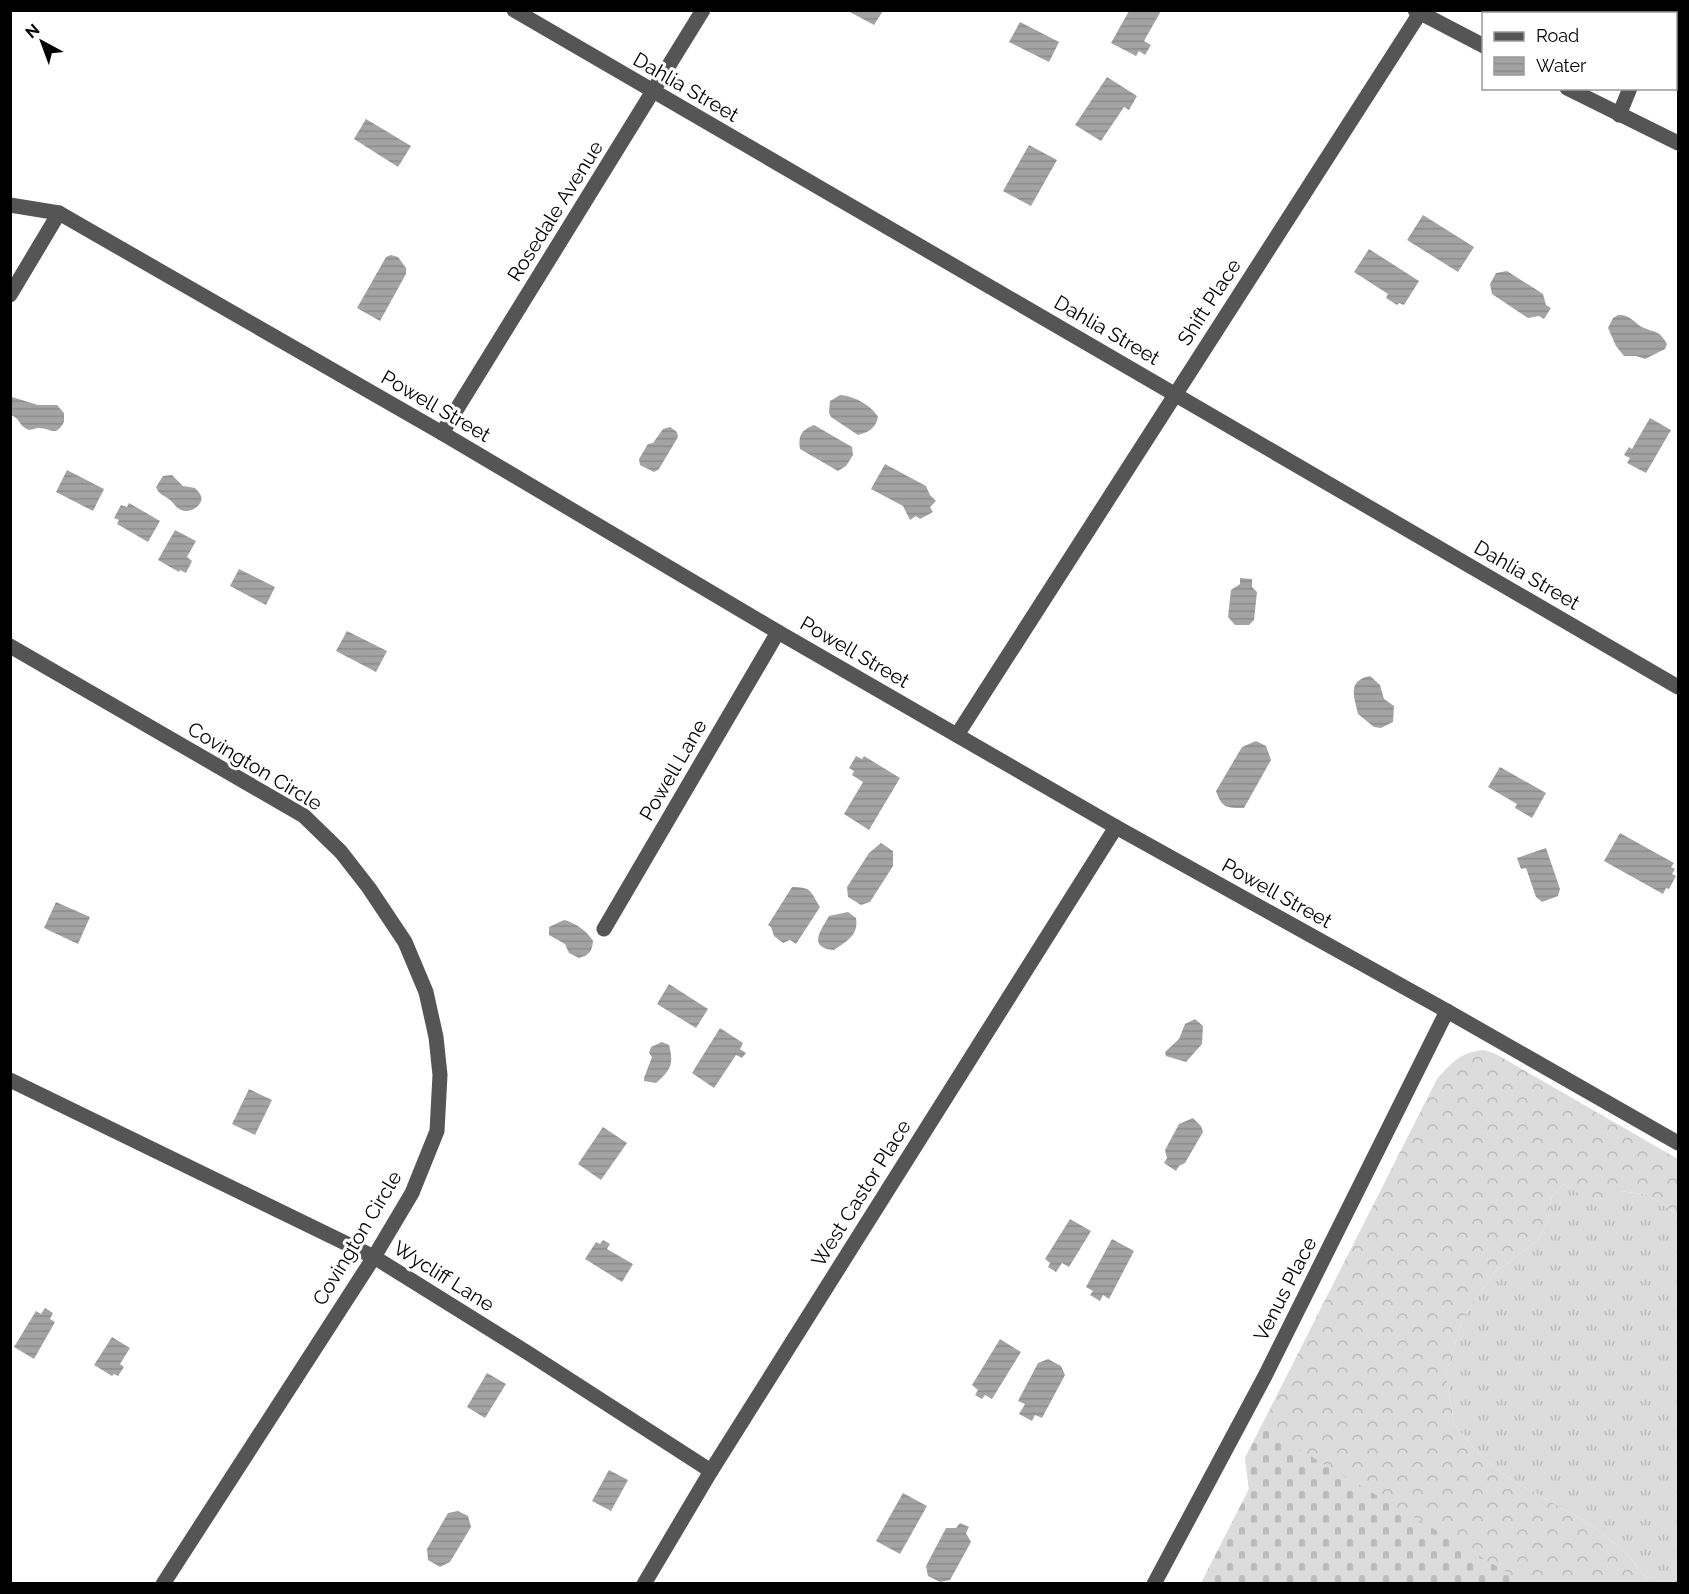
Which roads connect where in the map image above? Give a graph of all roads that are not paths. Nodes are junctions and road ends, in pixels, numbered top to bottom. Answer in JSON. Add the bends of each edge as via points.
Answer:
{"nodes":[{"id":1,"x":514,"y":10,"type":"edge"},
{"id":2,"x":703,"y":10,"type":"edge"},
{"id":3,"x":1417,"y":12,"type":"edge"},
{"id":4,"x":1482,"y":45,"type":"edge"},
{"id":5,"x":1571,"y":90,"type":"edge"},
{"id":6,"x":1629,"y":90,"type":"edge"},
{"id":7,"x":653,"y":92,"type":"junction"},
{"id":8,"x":1619,"y":115,"type":"junction"},
{"id":9,"x":1678,"y":143,"type":"edge"},
{"id":10,"x":10,"y":205,"type":"edge"},
{"id":11,"x":59,"y":213,"type":"junction"},
{"id":12,"x":10,"y":296,"type":"edge"},
{"id":13,"x":1175,"y":394,"type":"junction"},
{"id":14,"x":442,"y":433,"type":"junction"},
{"id":15,"x":778,"y":632,"type":"junction"},
{"id":16,"x":10,"y":646,"type":"edge"},
{"id":17,"x":1678,"y":687,"type":"edge"},
{"id":18,"x":957,"y":735,"type":"junction"},
{"id":19,"x":1116,"y":827,"type":"junction"},
{"id":20,"x":604,"y":929,"type":"dead end"},
{"id":21,"x":1447,"y":1011,"type":"junction"},
{"id":22,"x":10,"y":1080,"type":"edge"},
{"id":23,"x":1678,"y":1143,"type":"edge"},
{"id":24,"x":374,"y":1257,"type":"junction"},
{"id":25,"x":711,"y":1472,"type":"junction"},
{"id":26,"x":163,"y":1584,"type":"edge"},
{"id":27,"x":644,"y":1584,"type":"edge"},
{"id":28,"x":1154,"y":1584,"type":"edge"}],
"edges":[{"from":1,"to":7,"type":"street","name":"Dahlia Street"},
{"from":2,"to":7,"type":"street","name":"Rosedale Avenue"},
{"from":3,"to":4,"type":"street"},
{"from":3,"to":13,"type":"street","name":"Shift Place"},
{"from":5,"to":8,"type":"street"},
{"from":6,"to":8,"type":"street"},
{"from":7,"to":13,"type":"street","name":"Dahlia Street"},
{"from":7,"to":14,"type":"street","name":"Rosedale Avenue"},
{"from":8,"to":9,"type":"street"},
{"from":10,"to":11,"type":"street","name":"Powell Street"},
{"from":11,"to":12,"type":"street"},
{"from":11,"to":14,"type":"street","name":"Powell Street"},
{"from":13,"to":17,"type":"street","name":"Dahlia Street"},
{"from":13,"to":18,"type":"street","name":"Shift Place"},
{"from":14,"to":15,"type":"street","name":"Powell Street"},
{"from":15,"to":18,"type":"street","name":"Powell Street"},
{"from":15,"to":20,"type":"street","name":"Powell Lane"},
{"from":16,"to":24,"type":"street","name":"Covington Circle","via":[[304,816],[341,852],[405,942],[426,992],[436,1037],[440,1075],[437,1131],[412,1193]]},
{"from":18,"to":19,"type":"street","name":"Powell Street"},
{"from":19,"to":21,"type":"street","name":"Powell Street"},
{"from":19,"to":25,"type":"street","name":"West Castor Place"},
{"from":21,"to":23,"type":"street","name":"Powell Street"},
{"from":21,"to":28,"type":"street","name":"Venus Place","via":[[1265,1376]]},
{"from":22,"to":24,"type":"street","name":"Wycliff Lane"},
{"from":24,"to":25,"type":"street","name":"Wycliff Lane"},
{"from":24,"to":26,"type":"street","name":"Covington Circle"},
{"from":25,"to":27,"type":"street","name":"West Castor Place"}]}
